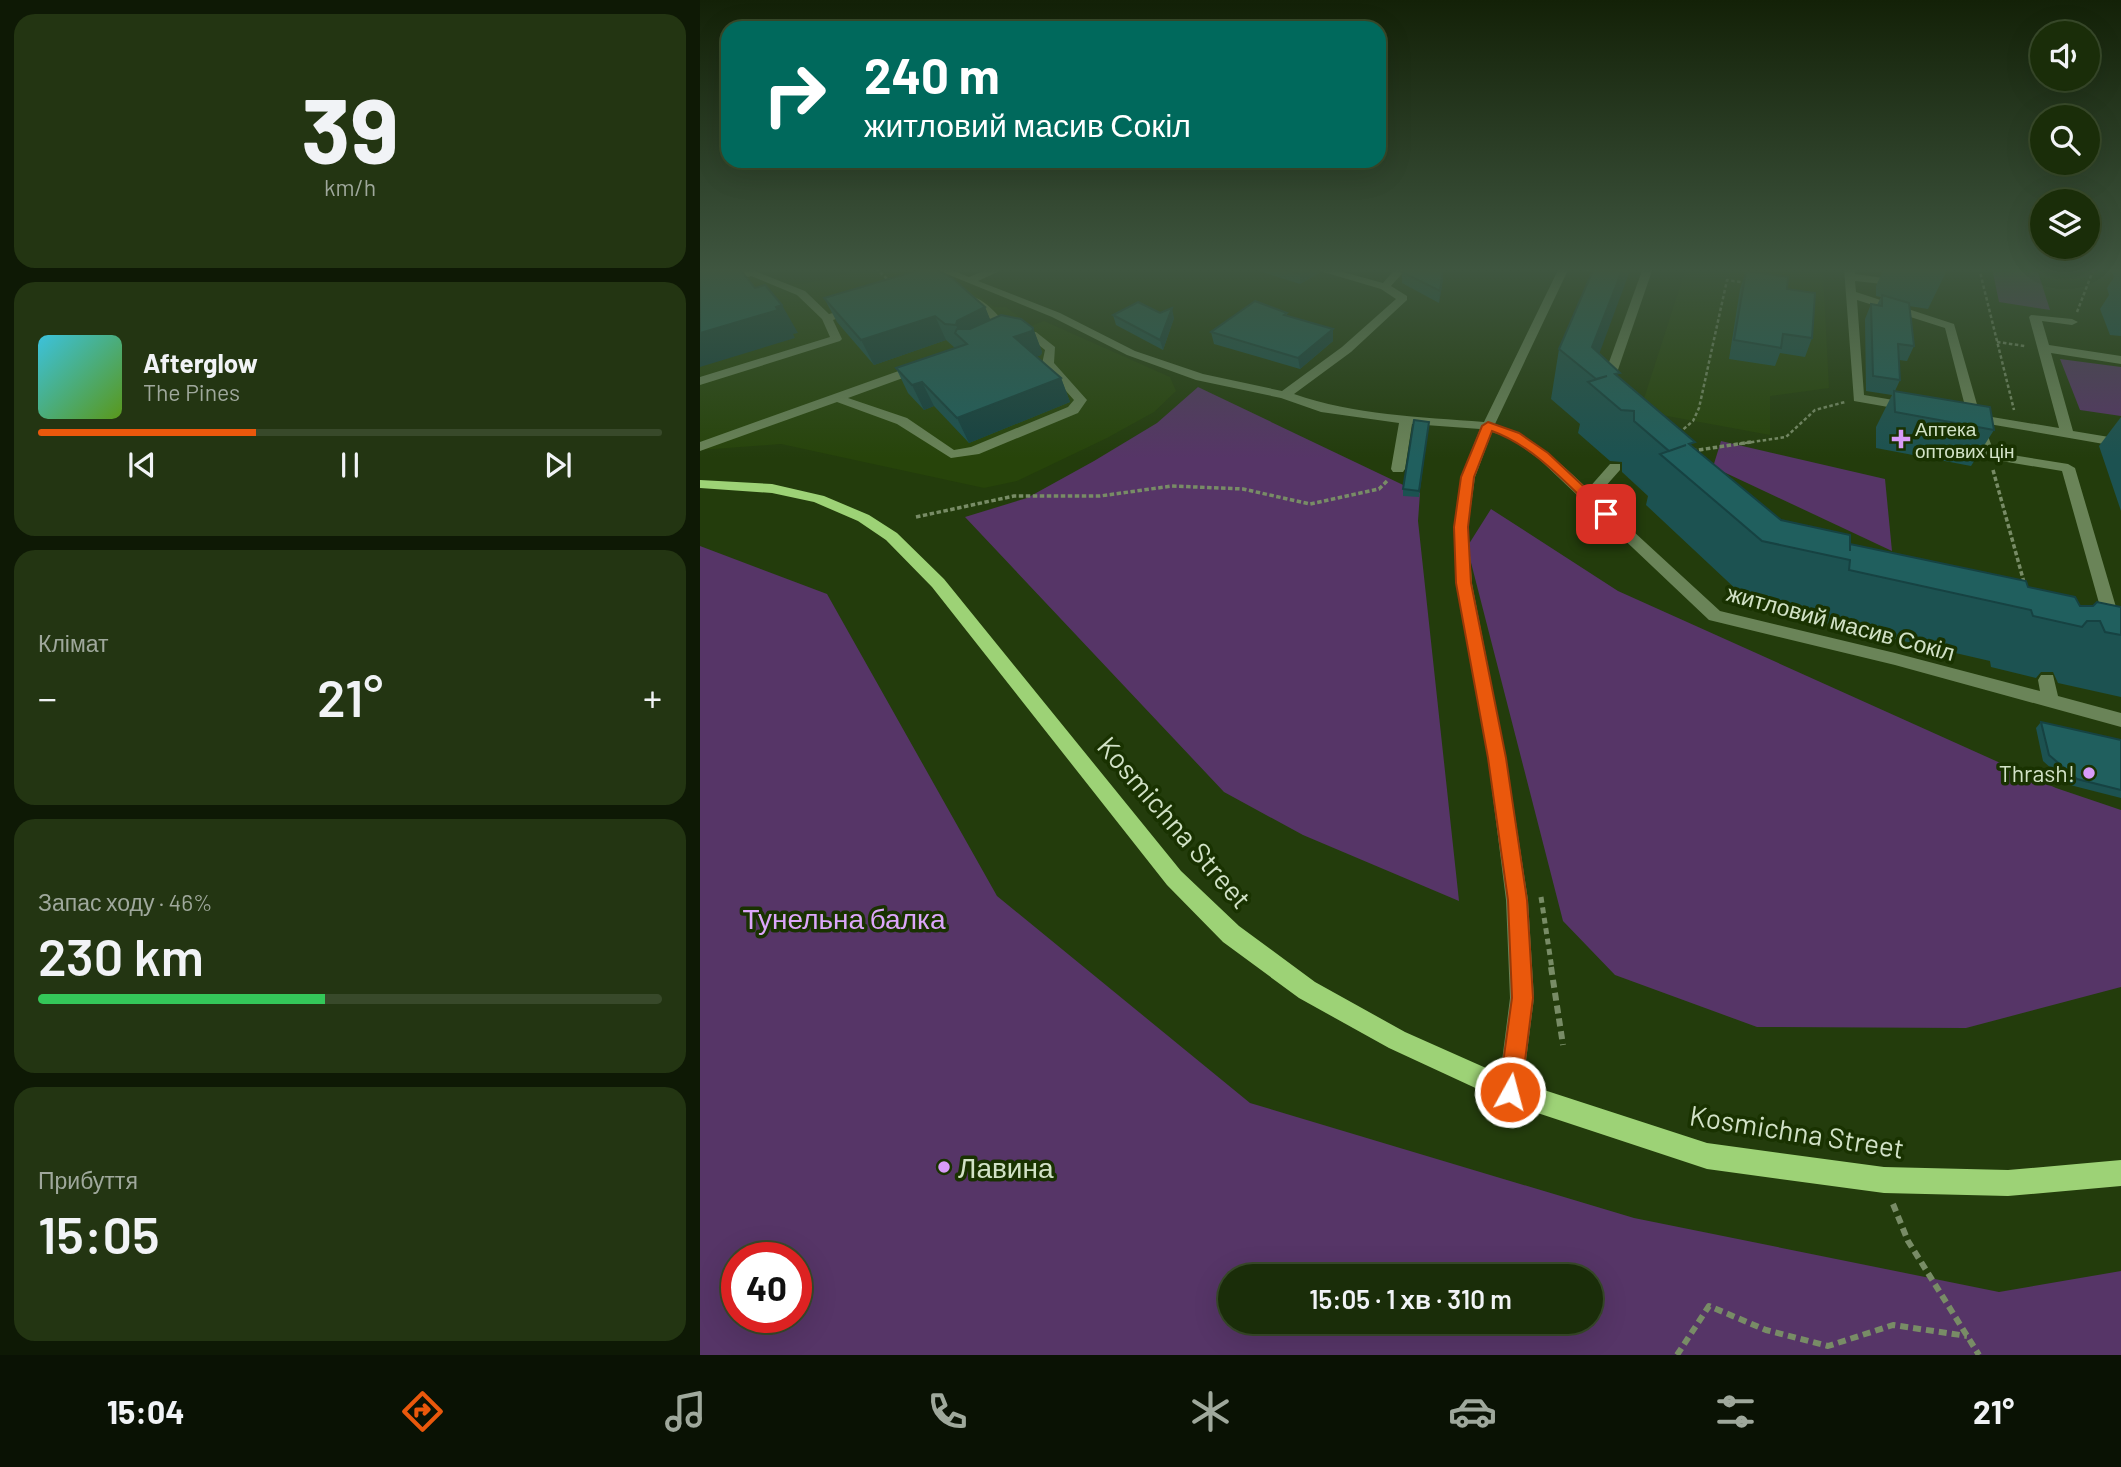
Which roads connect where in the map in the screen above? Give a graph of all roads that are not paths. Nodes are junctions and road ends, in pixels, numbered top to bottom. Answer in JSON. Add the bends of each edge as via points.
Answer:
{"nodes":[{"id":1,"x":833,"y":331,"type":"edge"},
{"id":2,"x":1088,"y":331,"type":"edge"},
{"id":3,"x":1369,"y":331,"type":"edge"},
{"id":4,"x":1534,"y":331,"type":"edge"},
{"id":5,"x":1626,"y":331,"type":"edge"},
{"id":6,"x":1853,"y":331,"type":"edge"},
{"id":7,"x":1951,"y":331,"type":"edge"},
{"id":8,"x":2039,"y":331,"type":"edge"},
{"id":9,"x":1006,"y":333,"type":"joint"},
{"id":10,"x":992,"y":340,"type":"edge"},
{"id":11,"x":2043,"y":348,"type":"junction"},
{"id":12,"x":2121,"y":360,"type":"edge"},
{"id":13,"x":936,"y":362,"type":"edge"},
{"id":14,"x":700,"y":381,"type":"edge"},
{"id":15,"x":1284,"y":395,"type":"junction"},
{"id":16,"x":835,"y":397,"type":"junction"},
{"id":17,"x":1600,"y":404,"type":"edge"},
{"id":18,"x":1922,"y":409,"type":"edge"},
{"id":19,"x":1967,"y":416,"type":"junction"},
{"id":20,"x":1406,"y":420,"type":"junction"},
{"id":21,"x":1488,"y":426,"type":"junction"},
{"id":22,"x":2067,"y":434,"type":"junction"},
{"id":23,"x":2121,"y":443,"type":"edge"},
{"id":24,"x":700,"y":447,"type":"edge"},
{"id":25,"x":1615,"y":467,"type":"dead end"},
{"id":26,"x":1398,"y":469,"type":"road end"},
{"id":27,"x":700,"y":484,"type":"edge"},
{"id":28,"x":1588,"y":498,"type":"junction"},
{"id":29,"x":2104,"y":638,"type":"edge"},
{"id":30,"x":2047,"y":680,"type":"dead end"},
{"id":31,"x":2050,"y":701,"type":"junction"},
{"id":32,"x":2121,"y":720,"type":"edge"},
{"id":33,"x":1510,"y":1092,"type":"junction"},
{"id":34,"x":2121,"y":1173,"type":"edge"}],
"edges":[{"from":1,"to":14,"type":"street","via":[[836,339]]},
{"from":2,"to":15,"type":"street","name":"житловий масив Сокіл","via":[[1131,353],[1200,377]]},
{"from":3,"to":15,"type":"street"},
{"from":4,"to":21,"type":"street"},
{"from":5,"to":17,"type":"street"},
{"from":6,"to":18,"type":"street","via":[[1858,398]]},
{"from":7,"to":19,"type":"street"},
{"from":8,"to":11,"type":"street"},
{"from":9,"to":10,"type":"street"},
{"from":9,"to":16,"type":"street","via":[[1032,334],[1051,349],[1048,364],[1078,395],[1079,406],[974,451],[951,454],[902,421]]},
{"from":11,"to":12,"type":"street"},
{"from":11,"to":22,"type":"street"},
{"from":13,"to":16,"type":"street"},
{"from":15,"to":20,"type":"street","name":"житловий масив Сокіл","via":[[1321,408]]},
{"from":16,"to":24,"type":"street"},
{"from":19,"to":22,"type":"street"},
{"from":19,"to":29,"type":"street","via":[[1989,455],[2068,468],[2117,640]]},
{"from":20,"to":21,"type":"street","name":"житловий масив Сокіл"},
{"from":20,"to":26,"type":"street"},
{"from":21,"to":28,"type":"street","name":"житловий масив Сокіл","via":[[1515,435]]},
{"from":21,"to":33,"type":"street","via":[[1468,477],[1461,527],[1464,583],[1497,758],[1517,900],[1522,998]]},
{"from":22,"to":23,"type":"street"},
{"from":25,"to":28,"type":"street"},
{"from":27,"to":33,"type":"main road","name":"Kosmichna Street","via":[[754,485],[802,494],[883,530],[937,583],[1174,878],[1231,934],[1307,990],[1397,1041]]},
{"from":28,"to":31,"type":"street","name":"житловий масив Сокіл","via":[[1715,616]]},
{"from":30,"to":31,"type":"street"},
{"from":31,"to":32,"type":"street","name":"житловий масив Сокіл"},
{"from":33,"to":34,"type":"main road","name":"Kosmichna Street","via":[[1707,1156],[1884,1180],[2008,1183]]}]}
